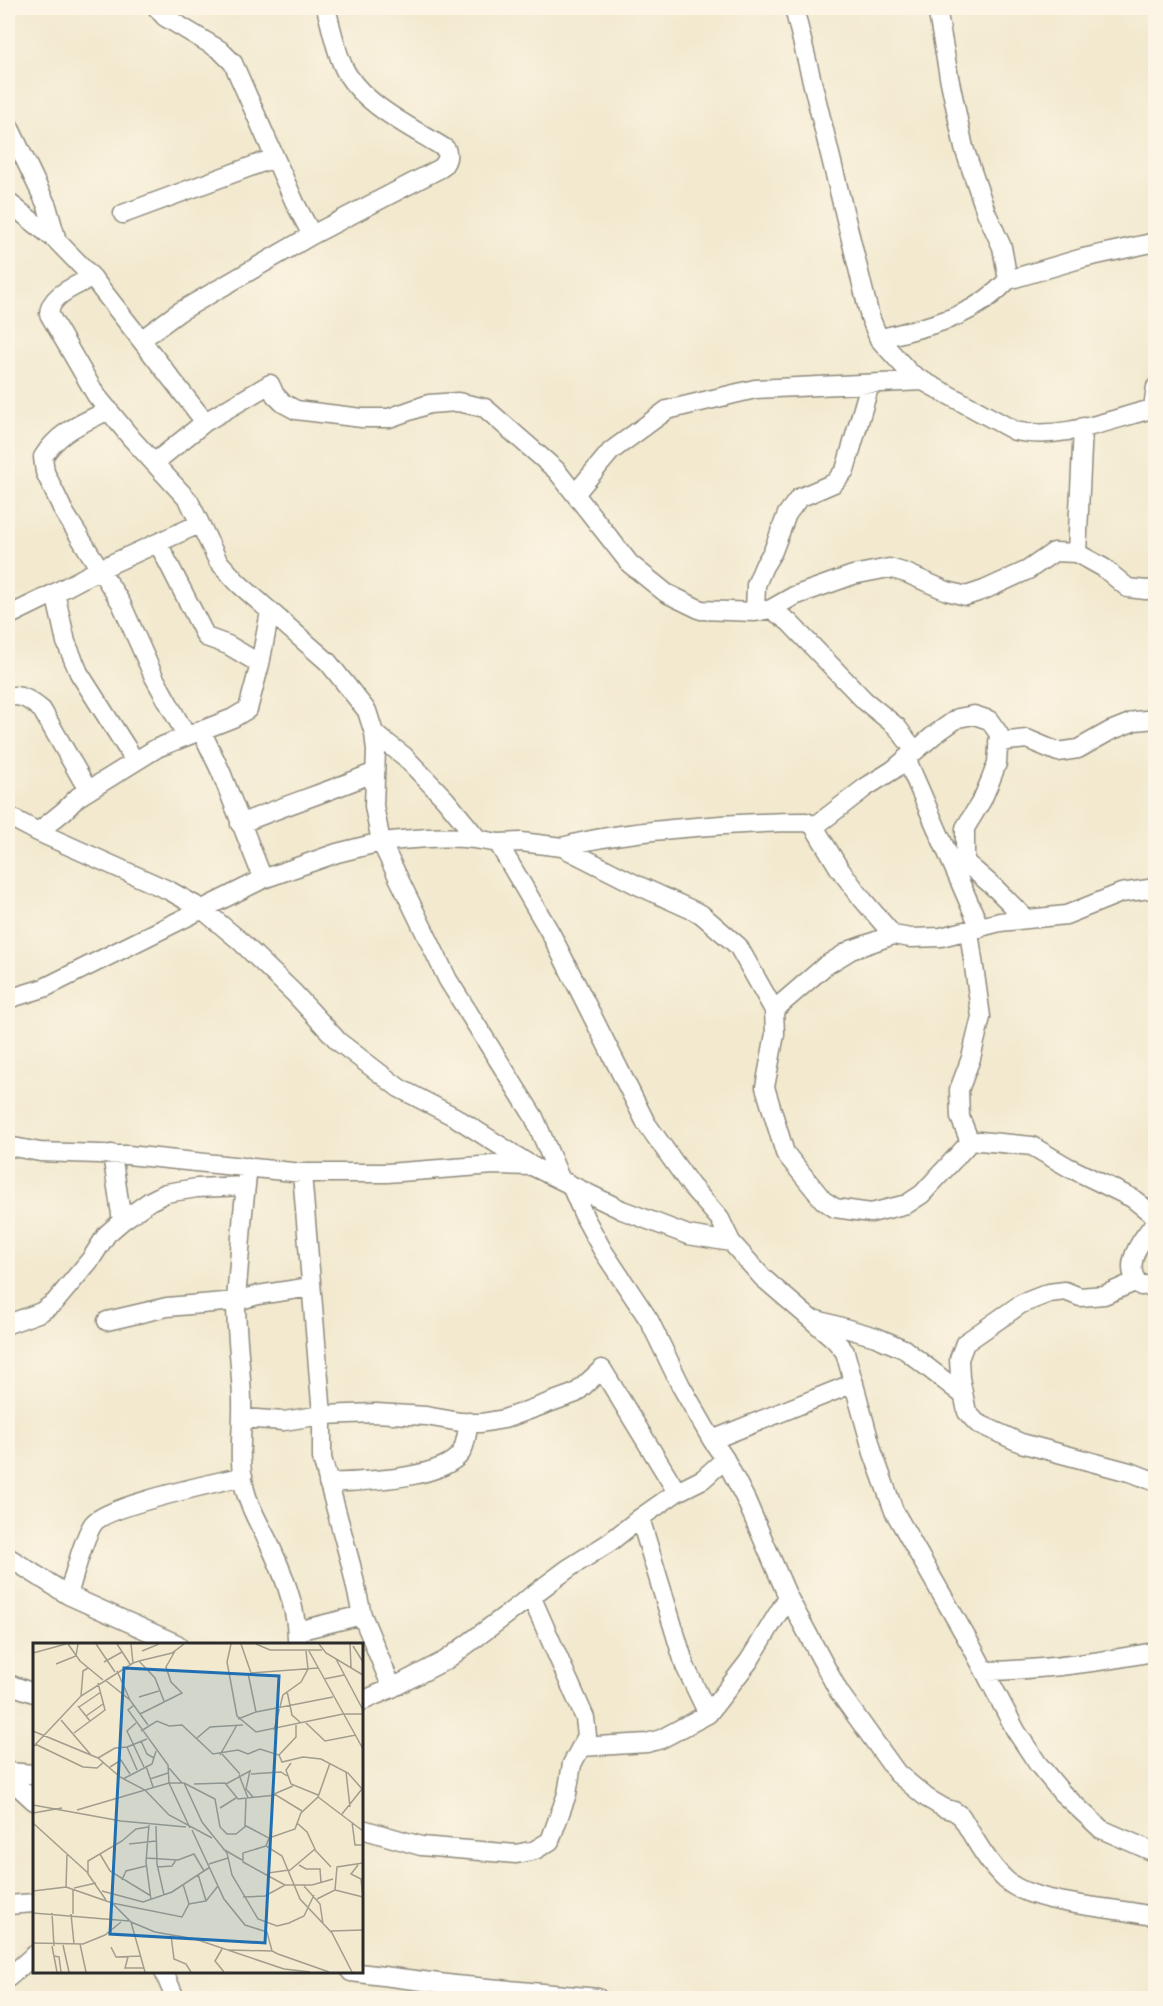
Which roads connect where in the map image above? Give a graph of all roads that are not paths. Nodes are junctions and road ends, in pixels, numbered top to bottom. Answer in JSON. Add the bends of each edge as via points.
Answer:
{"nodes":[{"id":1,"x":156,"y":8,"type":"edge"},
{"id":2,"x":326,"y":8,"type":"edge"},
{"id":3,"x":794,"y":8,"type":"edge"},
{"id":4,"x":937,"y":8,"type":"edge"},
{"id":5,"x":8,"y":124,"type":"edge"},
{"id":6,"x":274,"y":158,"type":"junction"},
{"id":7,"x":8,"y":202,"type":"edge"},
{"id":8,"x":123,"y":214,"type":"dead end"},
{"id":9,"x":312,"y":235,"type":"junction"},
{"id":10,"x":57,"y":241,"type":"junction"},
{"id":11,"x":1155,"y":242,"type":"edge"},
{"id":12,"x":92,"y":277,"type":"junction"},
{"id":13,"x":1008,"y":280,"type":"junction"},
{"id":14,"x":879,"y":339,"type":"junction"},
{"id":15,"x":141,"y":340,"type":"junction"},
{"id":16,"x":923,"y":381,"type":"junction"},
{"id":17,"x":870,"y":384,"type":"junction"},
{"id":18,"x":1155,"y":387,"type":"edge"},
{"id":19,"x":1154,"y":408,"type":"edge"},
{"id":20,"x":109,"y":410,"type":"junction"},
{"id":21,"x":205,"y":422,"type":"junction"},
{"id":22,"x":1083,"y":427,"type":"junction"},
{"id":23,"x":154,"y":463,"type":"junction"},
{"id":24,"x":575,"y":494,"type":"junction"},
{"id":25,"x":199,"y":524,"type":"junction"},
{"id":26,"x":158,"y":543,"type":"junction"},
{"id":27,"x":1077,"y":553,"type":"junction"},
{"id":28,"x":100,"y":569,"type":"junction"},
{"id":29,"x":1155,"y":589,"type":"edge"},
{"id":30,"x":55,"y":593,"type":"junction"},
{"id":31,"x":763,"y":610,"type":"junction"},
{"id":32,"x":270,"y":612,"type":"junction"},
{"id":33,"x":8,"y":616,"type":"edge"},
{"id":34,"x":261,"y":664,"type":"junction"},
{"id":35,"x":8,"y":697,"type":"edge"},
{"id":36,"x":1155,"y":718,"type":"edge"},
{"id":37,"x":193,"y":733,"type":"junction"},
{"id":38,"x":374,"y":733,"type":"junction"},
{"id":39,"x":998,"y":742,"type":"junction"},
{"id":40,"x":911,"y":755,"type":"junction"},
{"id":41,"x":135,"y":761,"type":"junction"},
{"id":42,"x":375,"y":772,"type":"junction"},
{"id":43,"x":88,"y":790,"type":"junction"},
{"id":44,"x":8,"y":816,"type":"edge"},
{"id":45,"x":240,"y":824,"type":"junction"},
{"id":46,"x":814,"y":827,"type":"junction"},
{"id":47,"x":38,"y":832,"type":"junction"},
{"id":48,"x":477,"y":838,"type":"junction"},
{"id":49,"x":381,"y":842,"type":"junction"},
{"id":50,"x":498,"y":843,"type":"junction"},
{"id":51,"x":562,"y":847,"type":"junction"},
{"id":52,"x":263,"y":879,"type":"junction"},
{"id":53,"x":1155,"y":888,"type":"edge"},
{"id":54,"x":202,"y":909,"type":"junction"},
{"id":55,"x":1026,"y":919,"type":"junction"},
{"id":56,"x":974,"y":930,"type":"junction"},
{"id":57,"x":893,"y":935,"type":"junction"},
{"id":58,"x":8,"y":999,"type":"edge"},
{"id":59,"x":774,"y":1010,"type":"junction"},
{"id":60,"x":970,"y":1142,"type":"junction"},
{"id":61,"x":8,"y":1146,"type":"edge"},
{"id":62,"x":112,"y":1154,"type":"junction"},
{"id":63,"x":532,"y":1166,"type":"junction"},
{"id":64,"x":249,"y":1167,"type":"junction"},
{"id":65,"x":302,"y":1173,"type":"junction"},
{"id":66,"x":565,"y":1182,"type":"junction"},
{"id":67,"x":245,"y":1186,"type":"junction"},
{"id":68,"x":1155,"y":1217,"type":"edge"},
{"id":69,"x":122,"y":1221,"type":"junction"},
{"id":70,"x":1155,"y":1222,"type":"edge"},
{"id":71,"x":731,"y":1242,"type":"junction"},
{"id":72,"x":1134,"y":1280,"type":"junction"},
{"id":73,"x":1155,"y":1284,"type":"edge"},
{"id":74,"x":311,"y":1287,"type":"junction"},
{"id":75,"x":236,"y":1301,"type":"junction"},
{"id":76,"x":813,"y":1319,"type":"junction"},
{"id":77,"x":107,"y":1321,"type":"dead end"},
{"id":78,"x":8,"y":1324,"type":"edge"},
{"id":79,"x":854,"y":1383,"type":"junction"},
{"id":80,"x":963,"y":1395,"type":"junction"},
{"id":81,"x":322,"y":1415,"type":"junction"},
{"id":82,"x":242,"y":1418,"type":"junction"},
{"id":83,"x":469,"y":1422,"type":"junction"},
{"id":84,"x":712,"y":1440,"type":"junction"},
{"id":85,"x":725,"y":1459,"type":"junction"},
{"id":86,"x":243,"y":1476,"type":"junction"},
{"id":87,"x":1155,"y":1482,"type":"edge"},
{"id":88,"x":328,"y":1483,"type":"junction"},
{"id":89,"x":677,"y":1492,"type":"junction"},
{"id":90,"x":640,"y":1518,"type":"junction"},
{"id":91,"x":8,"y":1557,"type":"edge"},
{"id":92,"x":68,"y":1594,"type":"junction"},
{"id":93,"x":531,"y":1596,"type":"junction"},
{"id":94,"x":788,"y":1597,"type":"junction"},
{"id":95,"x":362,"y":1615,"type":"junction"},
{"id":96,"x":297,"y":1638,"type":"edge"},
{"id":97,"x":175,"y":1643,"type":"edge"},
{"id":98,"x":1155,"y":1650,"type":"edge"},
{"id":99,"x":985,"y":1671,"type":"junction"},
{"id":100,"x":8,"y":1684,"type":"edge"},
{"id":101,"x":392,"y":1688,"type":"junction"},
{"id":102,"x":33,"y":1693,"type":"edge"},
{"id":103,"x":363,"y":1701,"type":"edge"},
{"id":104,"x":708,"y":1714,"type":"junction"},
{"id":105,"x":581,"y":1747,"type":"junction"},
{"id":106,"x":8,"y":1772,"type":"edge"},
{"id":107,"x":33,"y":1774,"type":"edge"},
{"id":108,"x":8,"y":1777,"type":"edge"},
{"id":109,"x":33,"y":1800,"type":"edge"},
{"id":110,"x":363,"y":1829,"type":"edge"},
{"id":111,"x":1155,"y":1853,"type":"edge"},
{"id":112,"x":33,"y":1903,"type":"edge"},
{"id":113,"x":8,"y":1905,"type":"edge"},
{"id":114,"x":1155,"y":1917,"type":"edge"},
{"id":115,"x":33,"y":1956,"type":"edge"},
{"id":116,"x":165,"y":1973,"type":"edge"},
{"id":117,"x":361,"y":1973,"type":"edge"},
{"id":118,"x":8,"y":1978,"type":"edge"},
{"id":119,"x":455,"y":1991,"type":"edge"},
{"id":120,"x":176,"y":1998,"type":"edge"},
{"id":121,"x":598,"y":1998,"type":"edge"}],
"edges":[{"from":1,"to":6,"type":"street","via":[[220,50],[233,63]]},
{"from":2,"to":9,"type":"street","via":[[343,66],[358,89],[446,149],[448,155],[441,168]]},
{"from":3,"to":14,"type":"street","via":[[870,317]]},
{"from":4,"to":13,"type":"street","via":[[964,148],[1002,247]]},
{"from":5,"to":10,"type":"street","via":[[46,206]]},
{"from":6,"to":8,"type":"street"},
{"from":6,"to":9,"type":"street"},
{"from":7,"to":10,"type":"street"},
{"from":9,"to":15,"type":"street","via":[[178,312]]},
{"from":10,"to":12,"type":"street"},
{"from":11,"to":13,"type":"street"},
{"from":12,"to":15,"type":"street"},
{"from":12,"to":20,"type":"street","via":[[53,301],[49,314],[96,395]]},
{"from":13,"to":14,"type":"street","via":[[971,310],[950,320]]},
{"from":14,"to":16,"type":"street","via":[[909,372]]},
{"from":15,"to":21,"type":"street"},
{"from":16,"to":17,"type":"street"},
{"from":16,"to":22,"type":"street","via":[[1015,431],[1062,433]]},
{"from":17,"to":24,"type":"street","via":[[755,389],[667,410],[611,451]]},
{"from":17,"to":31,"type":"street","via":[[845,470],[834,483],[799,498],[787,514],[756,585]]},
{"from":18,"to":19,"type":"street"},
{"from":19,"to":22,"type":"street"},
{"from":20,"to":23,"type":"street"},
{"from":20,"to":28,"type":"street","via":[[60,435],[43,457],[45,472],[64,512]]},
{"from":21,"to":23,"type":"street"},
{"from":21,"to":24,"type":"street","via":[[270,384],[283,403],[296,410],[362,418],[389,418],[429,404],[458,402],[485,408],[556,470]]},
{"from":22,"to":27,"type":"street"},
{"from":23,"to":25,"type":"street","via":[[189,501]]},
{"from":24,"to":31,"type":"street","via":[[630,564],[666,593],[701,610]]},
{"from":25,"to":26,"type":"street"},
{"from":25,"to":32,"type":"street","via":[[218,561]]},
{"from":26,"to":28,"type":"street"},
{"from":26,"to":34,"type":"street","via":[[206,637]]},
{"from":27,"to":29,"type":"street","via":[[1128,588]]},
{"from":27,"to":31,"type":"street","via":[[1054,552],[1028,570],[966,596],[889,568],[853,575]]},
{"from":28,"to":30,"type":"street"},
{"from":28,"to":37,"type":"street","via":[[121,603],[154,677]]},
{"from":30,"to":33,"type":"street"},
{"from":30,"to":41,"type":"street","via":[[66,642],[79,673]]},
{"from":31,"to":40,"type":"street","via":[[789,622],[897,727]]},
{"from":32,"to":34,"type":"street"},
{"from":32,"to":38,"type":"street","via":[[328,662],[367,711]]},
{"from":34,"to":37,"type":"street","via":[[248,709]]},
{"from":35,"to":43,"type":"street","via":[[16,694],[42,710]]},
{"from":36,"to":39,"type":"street","via":[[1110,731],[1078,749],[1058,752],[1028,739]]},
{"from":37,"to":41,"type":"street"},
{"from":37,"to":45,"type":"street","via":[[221,772]]},
{"from":38,"to":42,"type":"street"},
{"from":38,"to":48,"type":"street","via":[[404,756]]},
{"from":39,"to":40,"type":"street","via":[[999,734],[989,720],[974,715],[958,718]]},
{"from":39,"to":55,"type":"street","via":[[992,779],[964,828],[965,862]]},
{"from":40,"to":46,"type":"street"},
{"from":40,"to":56,"type":"street"},
{"from":41,"to":43,"type":"street"},
{"from":42,"to":45,"type":"street"},
{"from":42,"to":49,"type":"street","via":[[374,806]]},
{"from":43,"to":47,"type":"street"},
{"from":44,"to":47,"type":"street"},
{"from":45,"to":52,"type":"street"},
{"from":46,"to":51,"type":"street","via":[[806,822],[750,823],[593,838]]},
{"from":46,"to":57,"type":"street","via":[[863,900]]},
{"from":47,"to":54,"type":"street"},
{"from":48,"to":49,"type":"street","via":[[452,836]]},
{"from":48,"to":50,"type":"street"},
{"from":49,"to":52,"type":"street"},
{"from":49,"to":66,"type":"street","via":[[448,980],[534,1117]]},
{"from":50,"to":51,"type":"street"},
{"from":50,"to":71,"type":"street","via":[[551,934],[646,1123],[720,1219]]},
{"from":51,"to":59,"type":"street","via":[[701,914],[738,946]]},
{"from":52,"to":54,"type":"street"},
{"from":53,"to":55,"type":"street","via":[[1121,893],[1066,915]]},
{"from":54,"to":58,"type":"street","via":[[44,988]]},
{"from":54,"to":63,"type":"street","via":[[294,993],[339,1042],[399,1088],[455,1117]]},
{"from":55,"to":56,"type":"street"},
{"from":56,"to":57,"type":"street","via":[[941,937]]},
{"from":56,"to":60,"type":"street","via":[[981,1017],[959,1090],[960,1117]]},
{"from":57,"to":59,"type":"street","via":[[825,966]]},
{"from":59,"to":60,"type":"street","via":[[775,1034],[765,1088],[785,1153],[823,1200],[835,1208],[871,1213],[907,1204],[922,1194]]},
{"from":60,"to":68,"type":"street","via":[[1032,1146],[1132,1198]]},
{"from":61,"to":62,"type":"street","via":[[40,1152]]},
{"from":62,"to":64,"type":"street"},
{"from":62,"to":69,"type":"street"},
{"from":63,"to":65,"type":"street"},
{"from":63,"to":66,"type":"street"},
{"from":64,"to":65,"type":"street"},
{"from":64,"to":67,"type":"street"},
{"from":65,"to":74,"type":"street"},
{"from":66,"to":71,"type":"street","via":[[622,1210],[688,1235]]},
{"from":66,"to":84,"type":"street","via":[[603,1251],[649,1320]]},
{"from":67,"to":69,"type":"street","via":[[166,1193]]},
{"from":67,"to":75,"type":"street"},
{"from":69,"to":78,"type":"street","via":[[107,1234],[55,1302],[41,1312]]},
{"from":70,"to":72,"type":"street","via":[[1136,1252],[1131,1268]]},
{"from":71,"to":76,"type":"street","via":[[783,1297]]},
{"from":72,"to":73,"type":"street","via":[[1141,1286]]},
{"from":72,"to":80,"type":"street","via":[[1104,1294],[1080,1297],[1065,1291],[1021,1304],[965,1343],[959,1359]]},
{"from":74,"to":75,"type":"street"},
{"from":74,"to":81,"type":"street"},
{"from":75,"to":77,"type":"street","via":[[167,1307]]},
{"from":75,"to":82,"type":"street"},
{"from":76,"to":79,"type":"street","via":[[845,1352]]},
{"from":76,"to":80,"type":"street","via":[[904,1349]]},
{"from":79,"to":84,"type":"street"},
{"from":79,"to":99,"type":"street","via":[[894,1510]]},
{"from":80,"to":87,"type":"street","via":[[967,1412],[977,1423],[1021,1443]]},
{"from":81,"to":82,"type":"street","via":[[284,1421]]},
{"from":81,"to":83,"type":"street","via":[[406,1415]]},
{"from":81,"to":88,"type":"street","via":[[322,1458]]},
{"from":82,"to":86,"type":"street","via":[[239,1446]]},
{"from":83,"to":88,"type":"street","via":[[463,1450],[438,1469],[408,1476]]},
{"from":83,"to":89,"type":"street","via":[[504,1419],[576,1393],[602,1369]]},
{"from":84,"to":85,"type":"street"},
{"from":85,"to":89,"type":"street","via":[[702,1479]]},
{"from":85,"to":94,"type":"street"},
{"from":86,"to":92,"type":"street","via":[[153,1498],[97,1520]]},
{"from":86,"to":96,"type":"street","via":[[254,1518],[288,1590]]},
{"from":88,"to":95,"type":"street"},
{"from":89,"to":90,"type":"street"},
{"from":90,"to":93,"type":"street"},
{"from":90,"to":104,"type":"street","via":[[685,1666]]},
{"from":91,"to":92,"type":"street"},
{"from":92,"to":97,"type":"street"},
{"from":93,"to":101,"type":"street","via":[[446,1660]]},
{"from":93,"to":105,"type":"street","via":[[585,1718],[587,1736]]},
{"from":94,"to":104,"type":"street","via":[[749,1661]]},
{"from":94,"to":114,"type":"street","via":[[839,1692],[897,1773],[927,1798],[961,1816],[1008,1882],[1030,1894]]},
{"from":95,"to":96,"type":"street"},
{"from":95,"to":101,"type":"street"},
{"from":98,"to":99,"type":"street","via":[[1090,1664]]},
{"from":99,"to":111,"type":"street","via":[[1016,1731],[1062,1793],[1101,1830]]},
{"from":100,"to":102,"type":"street"},
{"from":101,"to":103,"type":"street"},
{"from":104,"to":105,"type":"street","via":[[647,1743]]},
{"from":105,"to":110,"type":"street","via":[[572,1764],[567,1794],[550,1841],[535,1850],[516,1854],[421,1846]]},
{"from":106,"to":107,"type":"street"},
{"from":108,"to":109,"type":"street"},
{"from":112,"to":113,"type":"street"},
{"from":115,"to":118,"type":"street"},
{"from":116,"to":120,"type":"street"},
{"from":117,"to":119,"type":"street"},
{"from":119,"to":121,"type":"street"}]}
